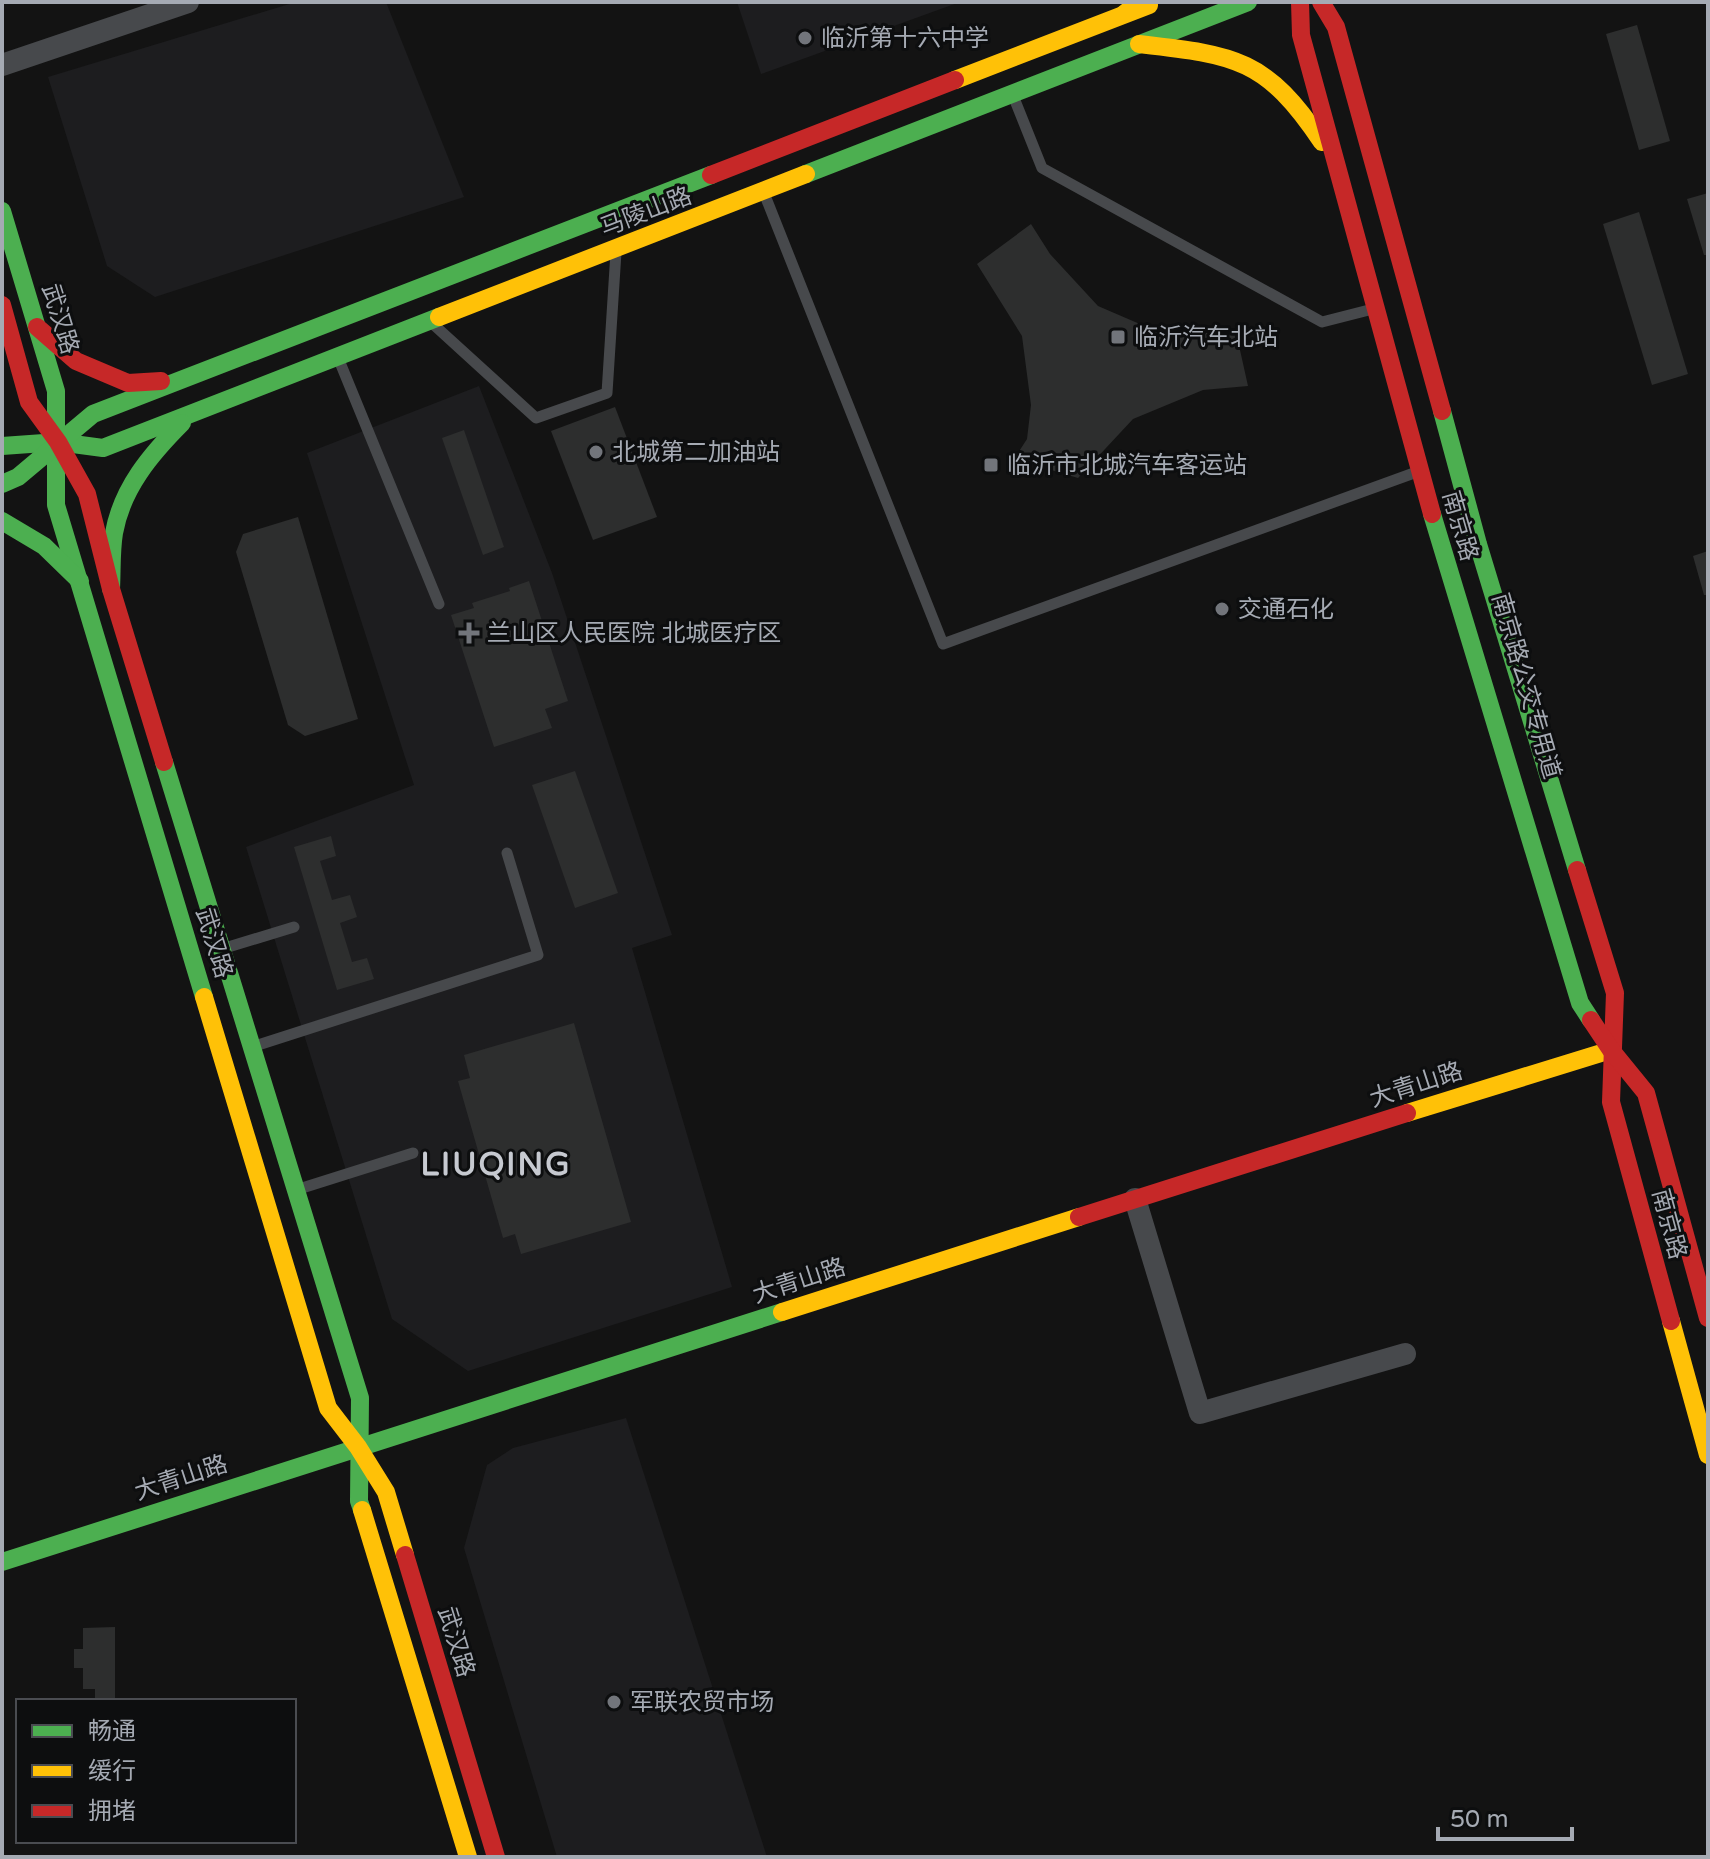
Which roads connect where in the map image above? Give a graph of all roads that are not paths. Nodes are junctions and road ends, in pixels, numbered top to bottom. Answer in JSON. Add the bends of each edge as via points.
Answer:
{"nodes":[{"id":1,"x":188,"y":2,"type":"edge"},
{"id":2,"x":1158,"y":2,"type":"edge"},
{"id":3,"x":1248,"y":2,"type":"edge"},
{"id":4,"x":1300,"y":2,"type":"edge"},
{"id":5,"x":1310,"y":2,"type":"edge"},
{"id":6,"x":1132,"y":8,"type":"edge"},
{"id":7,"x":1318,"y":9,"type":"edge"},
{"id":8,"x":1139,"y":44,"type":"junction"},
{"id":9,"x":2,"y":65,"type":"edge"},
{"id":10,"x":1012,"y":94,"type":"junction"},
{"id":11,"x":1336,"y":164,"type":"junction"},
{"id":12,"x":764,"y":192,"type":"junction"},
{"id":13,"x":2,"y":211,"type":"edge"},
{"id":14,"x":616,"y":250,"type":"junction"},
{"id":15,"x":2,"y":305,"type":"edge"},
{"id":16,"x":1375,"y":308,"type":"junction"},
{"id":17,"x":430,"y":322,"type":"junction"},
{"id":18,"x":37,"y":327,"type":"junction"},
{"id":19,"x":338,"y":357,"type":"junction"},
{"id":20,"x":186,"y":379,"type":"junction"},
{"id":21,"x":191,"y":414,"type":"junction"},
{"id":22,"x":58,"y":442,"type":"junction"},
{"id":23,"x":2,"y":446,"type":"edge"},
{"id":24,"x":1420,"y":471,"type":"junction"},
{"id":25,"x":2,"y":484,"type":"edge"},
{"id":26,"x":2,"y":521,"type":"edge"},
{"id":27,"x":80,"y":581,"type":"junction"},
{"id":28,"x":111,"y":589,"type":"junction"},
{"id":29,"x":439,"y":604,"type":"dead end"},
{"id":30,"x":507,"y":853,"type":"dead end"},
{"id":31,"x":294,"y":927,"type":"dead end"},
{"id":32,"x":222,"y":949,"type":"junction"},
{"id":33,"x":1599,"y":1011,"type":"dead end"},
{"id":34,"x":252,"y":1047,"type":"junction"},
{"id":35,"x":1611,"y":1050,"type":"junction"},
{"id":36,"x":1625,"y":1098,"type":"dead end"},
{"id":37,"x":413,"y":1153,"type":"dead end"},
{"id":38,"x":296,"y":1190,"type":"junction"},
{"id":39,"x":1135,"y":1199,"type":"junction"},
{"id":40,"x":1708,"y":1318,"type":"edge"},
{"id":41,"x":1405,"y":1354,"type":"dead end"},
{"id":42,"x":358,"y":1447,"type":"junction"},
{"id":43,"x":1708,"y":1455,"type":"edge"},
{"id":44,"x":2,"y":1562,"type":"edge"},
{"id":45,"x":468,"y":1857,"type":"edge"},
{"id":46,"x":496,"y":1857,"type":"edge"}],
"edges":[{"from":1,"to":9,"type":"street"},
{"from":2,"to":6,"type":"main road","name":"马陵山路"},
{"from":3,"to":8,"type":"main road","name":"马陵山路"},
{"from":4,"to":11,"type":"main road","name":"南京路","via":[[1301,35]]},
{"from":5,"to":7,"type":"lane"},
{"from":6,"to":20,"type":"main road","name":"马陵山路"},
{"from":7,"to":35,"type":"main road","name":"南京路","via":[[1336,27],[1478,544],[1615,993]]},
{"from":8,"to":10,"type":"main road","name":"马陵山路"},
{"from":8,"to":11,"type":"main road","via":[[1206,53],[1255,69],[1299,106]]},
{"from":10,"to":12,"type":"main road","name":"马陵山路"},
{"from":10,"to":16,"type":"lane","via":[[1042,168],[1322,322]]},
{"from":11,"to":16,"type":"main road","name":"南京路"},
{"from":12,"to":14,"type":"main road","name":"马陵山路"},
{"from":12,"to":24,"type":"lane","via":[[943,644]]},
{"from":13,"to":18,"type":"main road","name":"武汉路"},
{"from":14,"to":17,"type":"main road","name":"马陵山路"},
{"from":14,"to":17,"type":"lane","via":[[607,393],[536,418]]},
{"from":15,"to":22,"type":"main road","name":"武汉路","via":[[29,402]]},
{"from":16,"to":24,"type":"main road","name":"南京路"},
{"from":17,"to":19,"type":"main road","name":"马陵山路"},
{"from":18,"to":20,"type":"main road","via":[[76,361],[128,383]]},
{"from":18,"to":22,"type":"main road","name":"武汉路","via":[[56,391]]},
{"from":19,"to":21,"type":"main road","name":"马陵山路"},
{"from":19,"to":29,"type":"lane"},
{"from":20,"to":22,"type":"main road","name":"马陵山路","via":[[93,414]]},
{"from":21,"to":22,"type":"main road","name":"马陵山路","via":[[103,448]]},
{"from":21,"to":28,"type":"main road","via":[[152,452],[127,491],[114,532]]},
{"from":22,"to":23,"type":"main road","name":"马陵山路"},
{"from":22,"to":25,"type":"main road","name":"马陵山路"},
{"from":22,"to":27,"type":"main road","name":"武汉路","via":[[56,505]]},
{"from":22,"to":28,"type":"main road","name":"武汉路","via":[[87,494]]},
{"from":24,"to":35,"type":"main road","name":"南京路","via":[[1580,1003]]},
{"from":26,"to":27,"type":"main road","via":[[23,530]]},
{"from":27,"to":42,"type":"main road","name":"武汉路","via":[[328,1408]]},
{"from":28,"to":32,"type":"main road","name":"武汉路"},
{"from":30,"to":34,"type":"lane","via":[[538,955]]},
{"from":31,"to":32,"type":"lane"},
{"from":32,"to":34,"type":"main road","name":"武汉路"},
{"from":33,"to":35,"type":"lane"},
{"from":34,"to":38,"type":"main road","name":"武汉路"},
{"from":35,"to":36,"type":"lane"},
{"from":35,"to":39,"type":"main road","name":"大青山路"},
{"from":35,"to":40,"type":"main road","name":"南京路","via":[[1646,1093]]},
{"from":35,"to":43,"type":"main road","name":"南京路","via":[[1611,1102]]},
{"from":37,"to":38,"type":"lane"},
{"from":38,"to":42,"type":"main road","name":"武汉路","via":[[360,1398]]},
{"from":39,"to":41,"type":"street","via":[[1200,1413]]},
{"from":39,"to":42,"type":"main road","name":"大青山路"},
{"from":42,"to":44,"type":"main road","name":"大青山路"},
{"from":42,"to":45,"type":"main road","name":"武汉路","via":[[359,1501]]},
{"from":42,"to":46,"type":"main road","name":"武汉路","via":[[386,1492]]}]}
